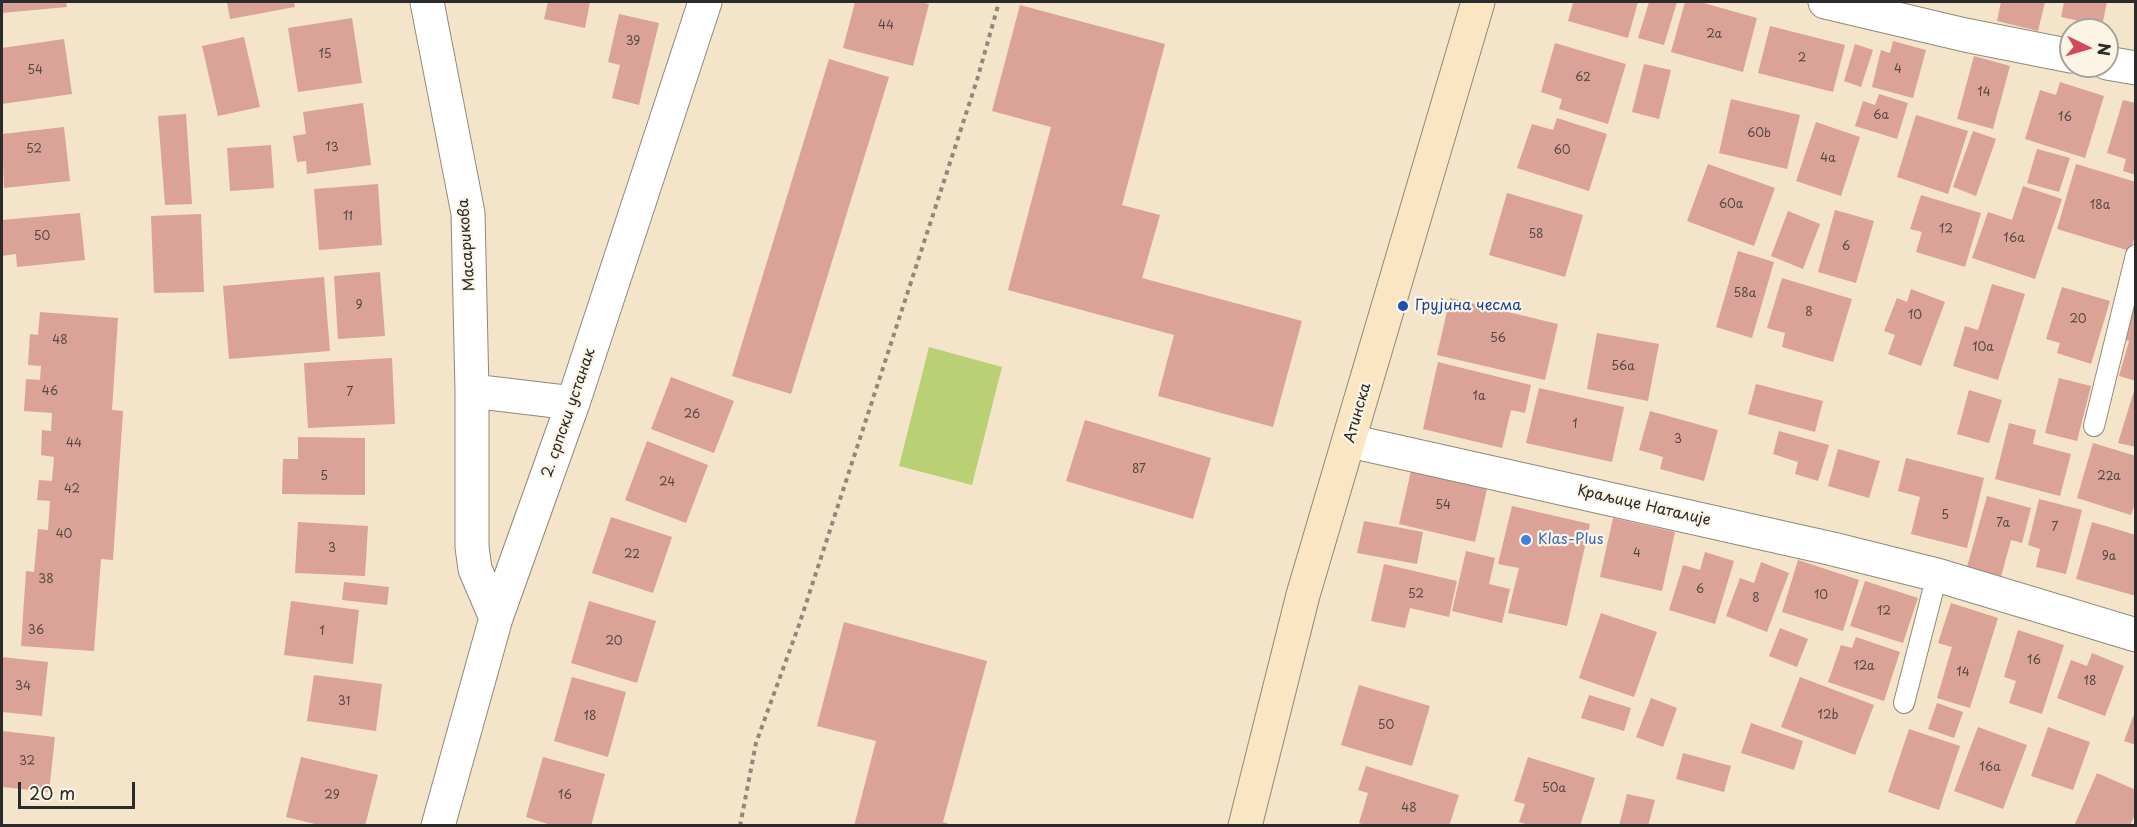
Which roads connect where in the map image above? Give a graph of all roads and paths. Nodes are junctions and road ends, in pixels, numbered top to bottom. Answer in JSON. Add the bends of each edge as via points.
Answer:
{"nodes":[{"id":1,"x":427,"y":2,"type":"edge"},
{"id":2,"x":705,"y":2,"type":"edge"},
{"id":3,"x":999,"y":2,"type":"edge"},
{"id":4,"x":1478,"y":2,"type":"edge"},
{"id":5,"x":1825,"y":2,"type":"edge"},
{"id":6,"x":2059,"y":54,"type":"edge"},
{"id":7,"x":2119,"y":65,"type":"edge"},
{"id":8,"x":2136,"y":68,"type":"edge"},
{"id":9,"x":2136,"y":255,"type":"edge"},
{"id":10,"x":2132,"y":283,"type":"edge"},
{"id":11,"x":472,"y":391,"type":"junction"},
{"id":12,"x":573,"y":403,"type":"junction"},
{"id":13,"x":2094,"y":426,"type":"dead end"},
{"id":14,"x":1350,"y":441,"type":"junction"},
{"id":15,"x":1936,"y":575,"type":"junction"},
{"id":16,"x":496,"y":618,"type":"junction"},
{"id":17,"x":2136,"y":635,"type":"edge"},
{"id":18,"x":1904,"y":703,"type":"dead end"},
{"id":19,"x":438,"y":825,"type":"edge"},
{"id":20,"x":741,"y":825,"type":"edge"},
{"id":21,"x":1245,"y":825,"type":"edge"}],
"edges":[{"from":1,"to":11,"type":"street","name":"Масарикова","via":[[468,213]]},
{"from":2,"to":12,"type":"street","name":"2. српски устанак"},
{"from":3,"to":20,"type":"path","via":[[803,614],[756,742]]},
{"from":4,"to":14,"type":"street","name":"Атинска"},
{"from":5,"to":6,"type":"street"},
{"from":7,"to":8,"type":"street"},
{"from":9,"to":10,"type":"lane"},
{"from":10,"to":13,"type":"lane"},
{"from":11,"to":12,"type":"street"},
{"from":11,"to":16,"type":"street","name":"Масарикова","via":[[472,547],[475,569]]},
{"from":12,"to":16,"type":"street","name":"2. српски устанак"},
{"from":14,"to":15,"type":"street","name":"Краљице Наталије","via":[[1788,538]]},
{"from":14,"to":21,"type":"street","name":"Атинска","via":[[1303,595]]},
{"from":15,"to":17,"type":"street","name":"Краљице Наталије"},
{"from":15,"to":18,"type":"lane"},
{"from":16,"to":19,"type":"street","name":"2. српски устанак"}]}
